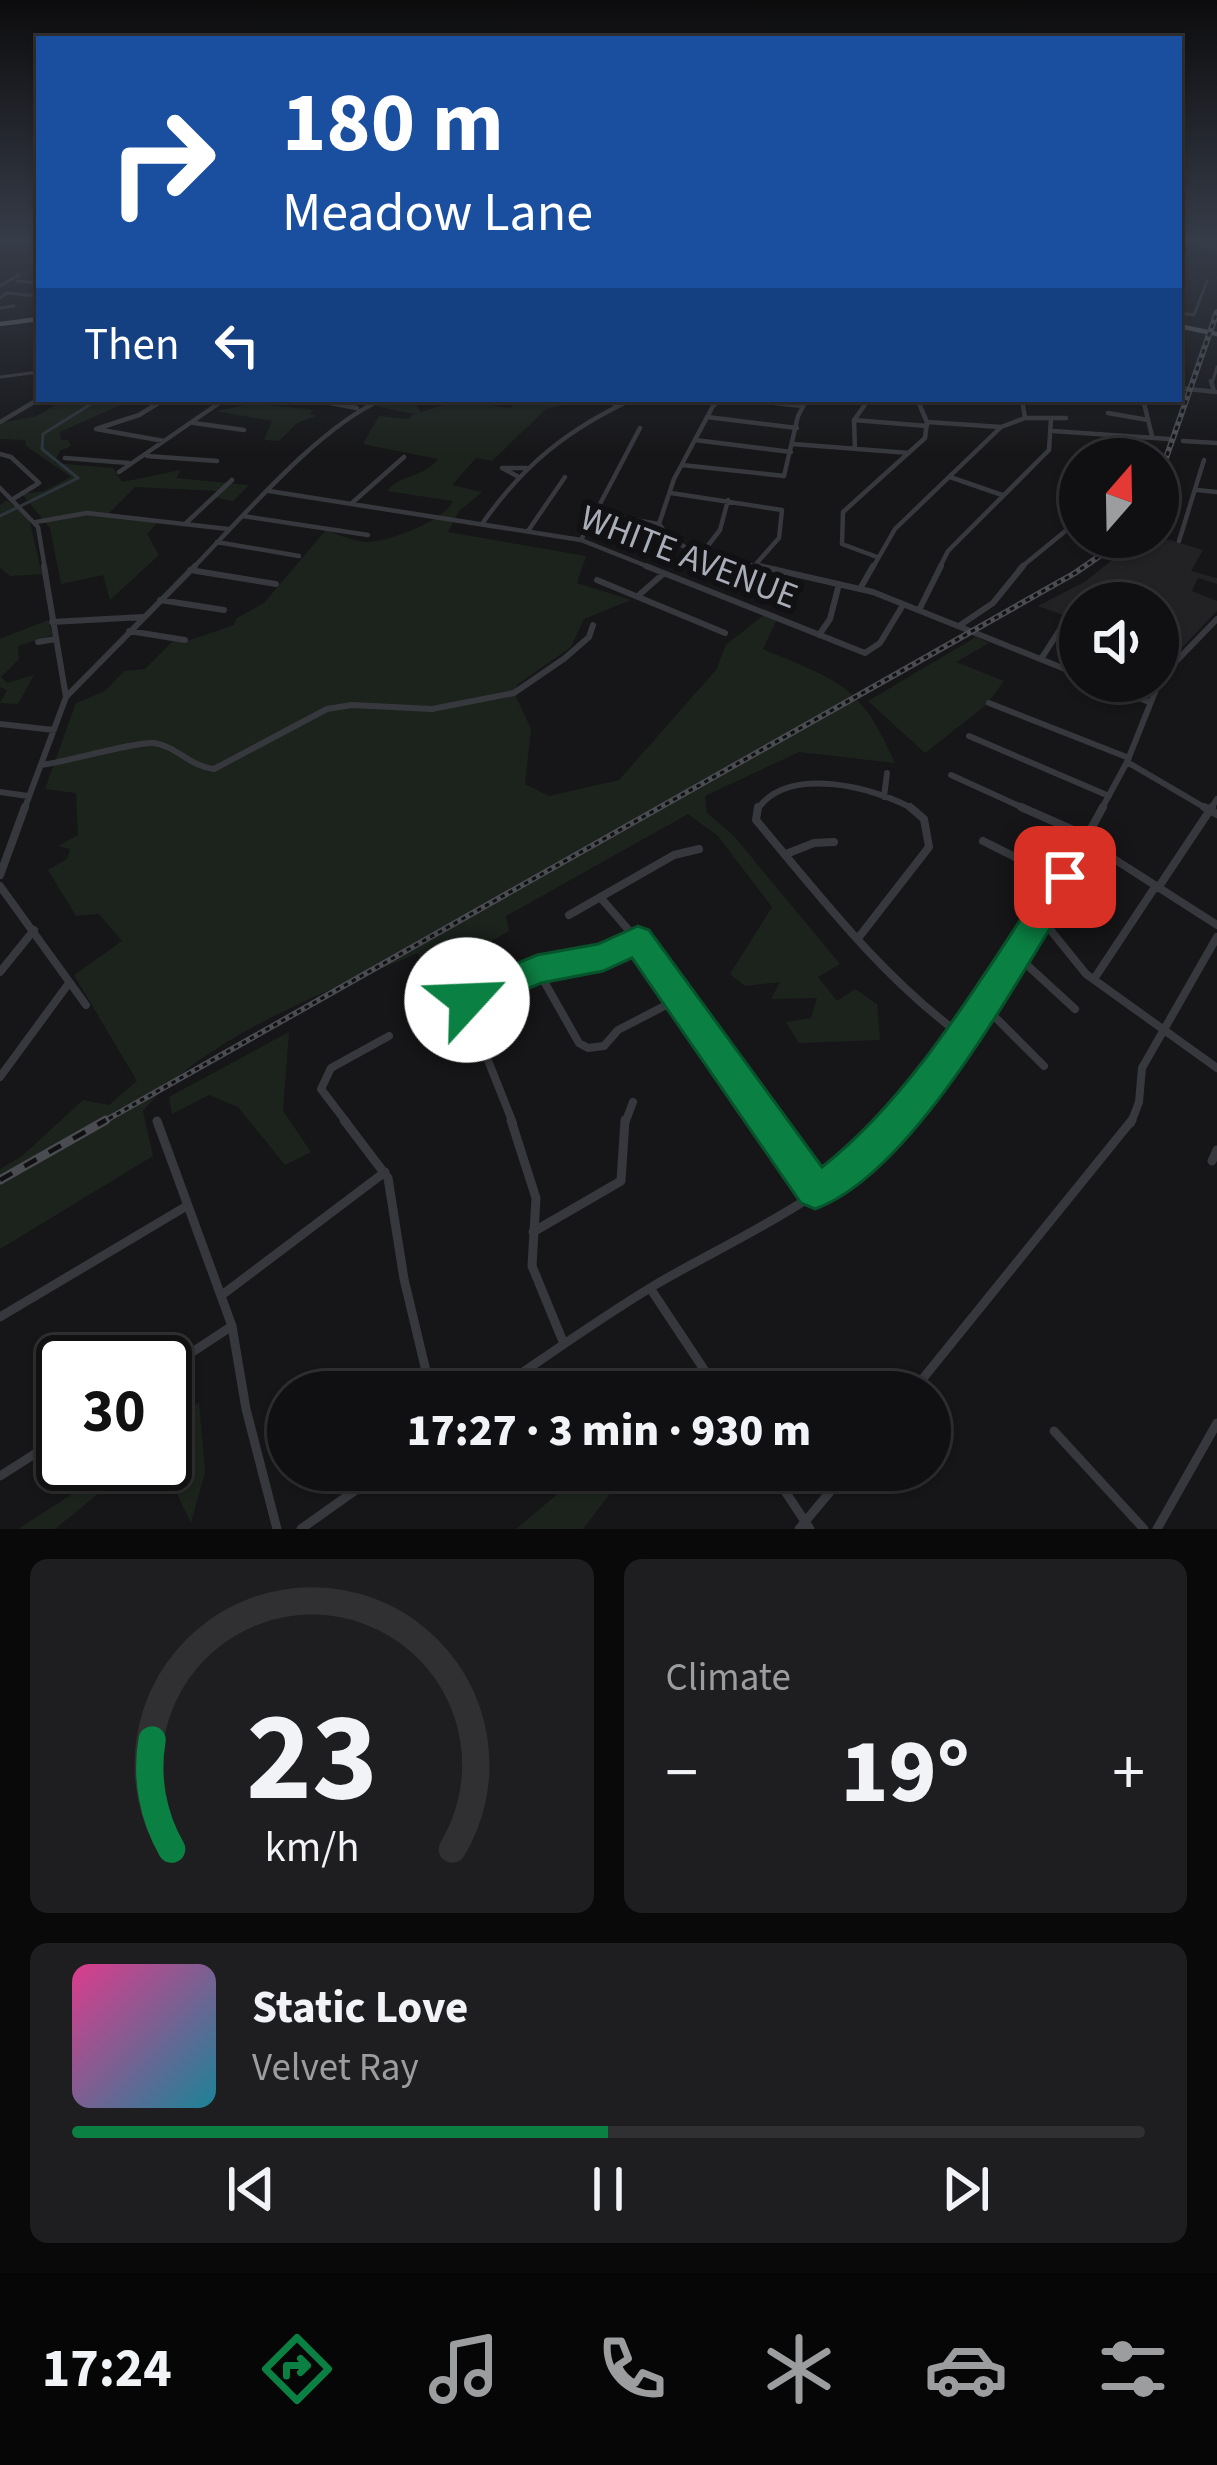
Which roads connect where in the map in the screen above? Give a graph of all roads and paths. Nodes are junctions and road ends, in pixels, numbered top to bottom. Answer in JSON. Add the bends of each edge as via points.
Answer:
{"nodes":[{"id":1,"x":36,"y":316,"type":"edge"},
{"id":2,"x":0,"y":324,"type":"edge"},
{"id":3,"x":1182,"y":327,"type":"edge"},
{"id":4,"x":1217,"y":334,"type":"edge"},
{"id":5,"x":1216,"y":370,"type":"edge"},
{"id":6,"x":36,"y":372,"type":"edge"},
{"id":7,"x":0,"y":376,"type":"edge"},
{"id":8,"x":1182,"y":388,"type":"edge"},
{"id":9,"x":1215,"y":392,"type":"edge"},
{"id":10,"x":36,"y":400,"type":"edge"},
{"id":11,"x":159,"y":402,"type":"edge"},
{"id":12,"x":221,"y":402,"type":"edge"},
{"id":13,"x":324,"y":402,"type":"edge"},
{"id":14,"x":376,"y":402,"type":"edge"},
{"id":15,"x":611,"y":402,"type":"edge"},
{"id":16,"x":627,"y":402,"type":"edge"},
{"id":17,"x":720,"y":402,"type":"edge"},
{"id":18,"x":765,"y":402,"type":"edge"},
{"id":19,"x":805,"y":402,"type":"edge"},
{"id":20,"x":867,"y":402,"type":"edge"},
{"id":21,"x":918,"y":402,"type":"edge"},
{"id":22,"x":1022,"y":402,"type":"edge"},
{"id":23,"x":1145,"y":402,"type":"edge"},
{"id":24,"x":618,"y":406,"type":"junction"},
{"id":25,"x":803,"y":406,"type":"junction"},
{"id":26,"x":360,"y":409,"type":"junction"},
{"id":27,"x":1108,"y":413,"type":"dead end"},
{"id":28,"x":707,"y":417,"type":"junction"},
{"id":29,"x":1024,"y":418,"type":"junction"},
{"id":30,"x":1066,"y":418,"type":"dead end"},
{"id":31,"x":1051,"y":419,"type":"junction"},
{"id":32,"x":854,"y":420,"type":"junction"},
{"id":33,"x":1148,"y":420,"type":"junction"},
{"id":34,"x":0,"y":422,"type":"edge"},
{"id":35,"x":118,"y":422,"type":"junction"},
{"id":36,"x":190,"y":423,"type":"junction"},
{"id":37,"x":927,"y":424,"type":"junction"},
{"id":38,"x":1001,"y":427,"type":"junction"},
{"id":39,"x":640,"y":428,"type":"dead end"},
{"id":40,"x":797,"y":428,"type":"junction"},
{"id":41,"x":244,"y":430,"type":"dead end"},
{"id":42,"x":119,"y":431,"type":"junction"},
{"id":43,"x":1053,"y":431,"type":"junction"},
{"id":44,"x":1128,"y":436,"type":"joint"},
{"id":45,"x":1152,"y":438,"type":"joint"},
{"id":46,"x":695,"y":440,"type":"junction"},
{"id":47,"x":164,"y":441,"type":"junction"},
{"id":48,"x":1184,"y":441,"type":"dead end"},
{"id":49,"x":1217,"y":443,"type":"edge"},
{"id":50,"x":793,"y":444,"type":"junction"},
{"id":51,"x":855,"y":449,"type":"junction"},
{"id":52,"x":791,"y":452,"type":"junction"},
{"id":53,"x":909,"y":453,"type":"junction"},
{"id":54,"x":0,"y":454,"type":"edge"},
{"id":55,"x":143,"y":455,"type":"junction"},
{"id":56,"x":404,"y":457,"type":"dead end"},
{"id":57,"x":65,"y":458,"type":"dead end"},
{"id":58,"x":1204,"y":460,"type":"dead end"},
{"id":59,"x":218,"y":461,"type":"dead end"},
{"id":60,"x":132,"y":463,"type":"junction"},
{"id":61,"x":682,"y":465,"type":"junction"},
{"id":62,"x":526,"y":468,"type":"junction"},
{"id":63,"x":119,"y":472,"type":"dead end"},
{"id":64,"x":517,"y":476,"type":"junction"},
{"id":65,"x":565,"y":477,"type":"dead end"},
{"id":66,"x":950,"y":477,"type":"junction"},
{"id":67,"x":232,"y":480,"type":"dead end"},
{"id":68,"x":0,"y":488,"type":"edge"},
{"id":69,"x":1197,"y":490,"type":"junction"},
{"id":70,"x":268,"y":491,"type":"junction"},
{"id":71,"x":1217,"y":492,"type":"edge"},
{"id":72,"x":671,"y":493,"type":"junction"},
{"id":73,"x":1002,"y":495,"type":"junction"},
{"id":74,"x":14,"y":499,"type":"junction"},
{"id":75,"x":728,"y":500,"type":"junction"},
{"id":76,"x":352,"y":503,"type":"junction"},
{"id":77,"x":595,"y":514,"type":"junction"},
{"id":78,"x":243,"y":516,"type":"junction"},
{"id":79,"x":36,"y":523,"type":"junction"},
{"id":80,"x":185,"y":524,"type":"junction"},
{"id":81,"x":482,"y":524,"type":"junction"},
{"id":82,"x":658,"y":524,"type":"junction"},
{"id":83,"x":230,"y":530,"type":"junction"},
{"id":84,"x":527,"y":531,"type":"junction"},
{"id":85,"x":368,"y":536,"type":"dead end"},
{"id":86,"x":1059,"y":536,"type":"edge"},
{"id":87,"x":581,"y":540,"type":"junction"},
{"id":88,"x":218,"y":542,"type":"junction"},
{"id":89,"x":1179,"y":542,"type":"dead end"},
{"id":90,"x":703,"y":552,"type":"junction"},
{"id":91,"x":299,"y":556,"type":"dead end"},
{"id":92,"x":877,"y":557,"type":"junction"},
{"id":93,"x":756,"y":566,"type":"junction"},
{"id":94,"x":190,"y":570,"type":"junction"},
{"id":95,"x":663,"y":574,"type":"junction"},
{"id":96,"x":597,"y":580,"type":"dead end"},
{"id":97,"x":840,"y":583,"type":"junction"},
{"id":98,"x":276,"y":584,"type":"dead end"},
{"id":99,"x":860,"y":589,"type":"junction"},
{"id":100,"x":637,"y":596,"type":"junction"},
{"id":101,"x":160,"y":600,"type":"junction"},
{"id":102,"x":903,"y":604,"type":"junction"},
{"id":103,"x":224,"y":610,"type":"dead end"},
{"id":104,"x":919,"y":610,"type":"junction"},
{"id":105,"x":143,"y":617,"type":"junction"},
{"id":106,"x":1217,"y":619,"type":"edge"},
{"id":107,"x":52,"y":622,"type":"junction"},
{"id":108,"x":593,"y":625,"type":"dead end"},
{"id":109,"x":958,"y":626,"type":"junction"},
{"id":110,"x":129,"y":631,"type":"junction"},
{"id":111,"x":1059,"y":631,"type":"edge"},
{"id":112,"x":725,"y":633,"type":"dead end"},
{"id":113,"x":1204,"y":634,"type":"junction"},
{"id":114,"x":819,"y":635,"type":"junction"},
{"id":115,"x":56,"y":639,"type":"junction"},
{"id":116,"x":1217,"y":639,"type":"edge"},
{"id":117,"x":185,"y":640,"type":"dead end"},
{"id":118,"x":38,"y":642,"type":"dead end"},
{"id":119,"x":1179,"y":658,"type":"edge"},
{"id":120,"x":1041,"y":659,"type":"junction"},
{"id":121,"x":1059,"y":666,"type":"edge"},
{"id":122,"x":66,"y":697,"type":"junction"},
{"id":123,"x":1150,"y":702,"type":"edge"},
{"id":124,"x":988,"y":703,"type":"dead end"},
{"id":125,"x":0,"y":724,"type":"edge"},
{"id":126,"x":54,"y":730,"type":"junction"},
{"id":127,"x":969,"y":736,"type":"dead end"},
{"id":128,"x":1128,"y":760,"type":"junction"},
{"id":129,"x":40,"y":765,"type":"junction"},
{"id":130,"x":887,"y":772,"type":"dead end"},
{"id":131,"x":951,"y":775,"type":"dead end"},
{"id":132,"x":0,"y":792,"type":"edge"},
{"id":133,"x":28,"y":796,"type":"junction"},
{"id":134,"x":884,"y":796,"type":"junction"},
{"id":135,"x":1109,"y":796,"type":"junction"},
{"id":136,"x":1217,"y":799,"type":"edge"},
{"id":137,"x":1214,"y":812,"type":"edge"},
{"id":138,"x":1088,"y":839,"type":"junction"},
{"id":139,"x":983,"y":841,"type":"dead end"},
{"id":140,"x":834,"y":842,"type":"dead end"},
{"id":141,"x":699,"y":849,"type":"dead end"},
{"id":142,"x":786,"y":854,"type":"junction"},
{"id":143,"x":0,"y":872,"type":"edge"},
{"id":144,"x":1063,"y":881,"type":"junction"},
{"id":145,"x":0,"y":886,"type":"edge"},
{"id":146,"x":1157,"y":887,"type":"junction"},
{"id":147,"x":600,"y":897,"type":"junction"},
{"id":148,"x":569,"y":915,"type":"dead end"},
{"id":149,"x":1040,"y":917,"type":"junction"},
{"id":150,"x":1217,"y":925,"type":"edge"},
{"id":151,"x":34,"y":930,"type":"junction"},
{"id":152,"x":859,"y":937,"type":"junction"},
{"id":153,"x":1217,"y":938,"type":"edge"},
{"id":154,"x":638,"y":939,"type":"junction"},
{"id":155,"x":1015,"y":954,"type":"junction"},
{"id":156,"x":537,"y":969,"type":"junction"},
{"id":157,"x":0,"y":972,"type":"edge"},
{"id":158,"x":1094,"y":980,"type":"junction"},
{"id":159,"x":70,"y":982,"type":"junction"},
{"id":160,"x":680,"y":998,"type":"junction"},
{"id":161,"x":982,"y":1004,"type":"junction"},
{"id":162,"x":86,"y":1005,"type":"dead end"},
{"id":163,"x":1076,"y":1010,"type":"dead end"},
{"id":164,"x":1166,"y":1031,"type":"junction"},
{"id":165,"x":961,"y":1034,"type":"junction"},
{"id":166,"x":389,"y":1036,"type":"dead end"},
{"id":167,"x":1044,"y":1066,"type":"dead end"},
{"id":168,"x":1217,"y":1068,"type":"edge"},
{"id":169,"x":0,"y":1077,"type":"edge"},
{"id":170,"x":632,"y":1102,"type":"dead end"},
{"id":171,"x":157,"y":1120,"type":"dead end"},
{"id":172,"x":386,"y":1172,"type":"junction"},
{"id":173,"x":815,"y":1190,"type":"junction"},
{"id":174,"x":185,"y":1207,"type":"junction"},
{"id":175,"x":533,"y":1232,"type":"junction"},
{"id":176,"x":650,"y":1288,"type":"junction"},
{"id":177,"x":223,"y":1295,"type":"junction"},
{"id":178,"x":0,"y":1317,"type":"edge"},
{"id":179,"x":232,"y":1326,"type":"junction"},
{"id":180,"x":564,"y":1344,"type":"junction"},
{"id":181,"x":192,"y":1352,"type":"edge"},
{"id":182,"x":426,"y":1371,"type":"edge"},
{"id":183,"x":525,"y":1371,"type":"edge"},
{"id":184,"x":705,"y":1371,"type":"edge"},
{"id":185,"x":929,"y":1371,"type":"edge"},
{"id":186,"x":1217,"y":1423,"type":"edge"},
{"id":187,"x":1054,"y":1431,"type":"dead end"},
{"id":188,"x":36,"y":1453,"type":"edge"},
{"id":189,"x":0,"y":1476,"type":"edge"},
{"id":190,"x":355,"y":1491,"type":"edge"},
{"id":191,"x":784,"y":1491,"type":"edge"},
{"id":192,"x":832,"y":1491,"type":"edge"},
{"id":193,"x":805,"y":1527,"type":"edge"},
{"id":194,"x":277,"y":1529,"type":"edge"},
{"id":195,"x":302,"y":1529,"type":"edge"},
{"id":196,"x":1144,"y":1529,"type":"edge"},
{"id":197,"x":1158,"y":1529,"type":"edge"}],
"edges":[{"from":1,"to":2,"type":"main road"},
{"from":3,"to":4,"type":"main road"},
{"from":5,"to":9,"type":"street"},
{"from":6,"to":7,"type":"street"},
{"from":8,"to":9,"type":"street"},
{"from":10,"to":34,"type":"street"},
{"from":11,"to":35,"type":"street"},
{"from":12,"to":36,"type":"street"},
{"from":13,"to":26,"type":"street"},
{"from":14,"to":26,"type":"street"},
{"from":15,"to":24,"type":"street"},
{"from":16,"to":24,"type":"street"},
{"from":17,"to":28,"type":"street"},
{"from":18,"to":25,"type":"street"},
{"from":19,"to":25,"type":"street"},
{"from":20,"to":32,"type":"street"},
{"from":21,"to":37,"type":"street"},
{"from":22,"to":29,"type":"street"},
{"from":23,"to":33,"type":"street"},
{"from":24,"to":62,"type":"street","via":[[570,428]]},
{"from":25,"to":40,"type":"street"},
{"from":26,"to":70,"type":"street"},
{"from":27,"to":33,"type":"street"},
{"from":28,"to":40,"type":"street"},
{"from":28,"to":46,"type":"street"},
{"from":29,"to":31,"type":"street"},
{"from":29,"to":38,"type":"street"},
{"from":30,"to":31,"type":"street"},
{"from":31,"to":43,"type":"street"},
{"from":32,"to":37,"type":"street"},
{"from":32,"to":51,"type":"street"},
{"from":33,"to":45,"type":"street"},
{"from":35,"to":42,"type":"street","via":[[112,428]]},
{"from":35,"to":42,"type":"street","via":[[96,428]]},
{"from":36,"to":41,"type":"street"},
{"from":36,"to":47,"type":"street"},
{"from":37,"to":38,"type":"street"},
{"from":37,"to":53,"type":"street"},
{"from":38,"to":66,"type":"street"},
{"from":39,"to":77,"type":"street"},
{"from":40,"to":50,"type":"street"},
{"from":42,"to":47,"type":"street"},
{"from":43,"to":44,"type":"street"},
{"from":43,"to":73,"type":"street","via":[[1049,450]]},
{"from":44,"to":45,"type":"street"},
{"from":46,"to":52,"type":"street"},
{"from":46,"to":61,"type":"street"},
{"from":47,"to":55,"type":"street"},
{"from":48,"to":49,"type":"street"},
{"from":50,"to":51,"type":"street"},
{"from":50,"to":52,"type":"street"},
{"from":51,"to":53,"type":"street"},
{"from":52,"to":61,"type":"street","via":[[778,478]]},
{"from":53,"to":92,"type":"street","via":[[843,512],[842,544]]},
{"from":54,"to":74,"type":"street","via":[[39,483]]},
{"from":55,"to":59,"type":"street"},
{"from":55,"to":60,"type":"street"},
{"from":56,"to":76,"type":"street"},
{"from":57,"to":60,"type":"street"},
{"from":58,"to":69,"type":"street"},
{"from":60,"to":63,"type":"street"},
{"from":61,"to":72,"type":"street"},
{"from":62,"to":64,"type":"street"},
{"from":62,"to":64,"type":"street","via":[[502,468]]},
{"from":64,"to":81,"type":"street"},
{"from":65,"to":84,"type":"street"},
{"from":66,"to":73,"type":"street"},
{"from":66,"to":92,"type":"street"},
{"from":67,"to":80,"type":"street"},
{"from":68,"to":74,"type":"street"},
{"from":69,"to":71,"type":"street"},
{"from":69,"to":89,"type":"street"},
{"from":70,"to":76,"type":"street","name":"WHITE AVENUE"},
{"from":70,"to":78,"type":"street"},
{"from":72,"to":75,"type":"street"},
{"from":72,"to":82,"type":"street"},
{"from":73,"to":104,"type":"street","via":[[948,551]]},
{"from":74,"to":79,"type":"street"},
{"from":75,"to":90,"type":"street"},
{"from":75,"to":93,"type":"street","via":[[782,512],[779,538]]},
{"from":76,"to":81,"type":"street","name":"WHITE AVENUE"},
{"from":77,"to":82,"type":"street"},
{"from":77,"to":87,"type":"street"},
{"from":78,"to":83,"type":"street"},
{"from":78,"to":85,"type":"street"},
{"from":79,"to":80,"type":"street","via":[[87,513]]},
{"from":79,"to":107,"type":"street"},
{"from":80,"to":83,"type":"street"},
{"from":81,"to":84,"type":"street","name":"WHITE AVENUE"},
{"from":82,"to":90,"type":"street","via":[[668,539]]},
{"from":83,"to":88,"type":"street"},
{"from":84,"to":87,"type":"street","name":"WHITE AVENUE"},
{"from":86,"to":109,"type":"street","via":[[1014,573],[993,603]]},
{"from":87,"to":95,"type":"street","name":"WHITE AVENUE"},
{"from":88,"to":91,"type":"street"},
{"from":88,"to":94,"type":"street"},
{"from":90,"to":93,"type":"street"},
{"from":92,"to":99,"type":"street"},
{"from":93,"to":97,"type":"street"},
{"from":94,"to":98,"type":"street"},
{"from":94,"to":101,"type":"street"},
{"from":95,"to":100,"type":"street"},
{"from":95,"to":114,"type":"street","name":"WHITE AVENUE"},
{"from":96,"to":100,"type":"street"},
{"from":97,"to":99,"type":"street"},
{"from":97,"to":114,"type":"street"},
{"from":99,"to":102,"type":"street"},
{"from":100,"to":112,"type":"street"},
{"from":101,"to":103,"type":"street"},
{"from":101,"to":105,"type":"street"},
{"from":102,"to":104,"type":"street"},
{"from":102,"to":114,"type":"street","name":"WHITE AVENUE","via":[[874,650]]},
{"from":104,"to":109,"type":"street"},
{"from":105,"to":107,"type":"street"},
{"from":105,"to":110,"type":"street"},
{"from":106,"to":113,"type":"street"},
{"from":107,"to":115,"type":"street"},
{"from":108,"to":129,"type":"street","via":[[541,678],[503,696],[432,709],[327,709],[214,769],[154,742]]},
{"from":109,"to":120,"type":"street"},
{"from":110,"to":117,"type":"street"},
{"from":110,"to":122,"type":"street"},
{"from":111,"to":120,"type":"street"},
{"from":113,"to":116,"type":"street"},
{"from":113,"to":119,"type":"street"},
{"from":115,"to":118,"type":"street"},
{"from":115,"to":122,"type":"street"},
{"from":120,"to":121,"type":"street"},
{"from":122,"to":126,"type":"street"},
{"from":123,"to":128,"type":"street"},
{"from":124,"to":128,"type":"street"},
{"from":125,"to":126,"type":"street"},
{"from":126,"to":129,"type":"street"},
{"from":127,"to":135,"type":"street"},
{"from":128,"to":135,"type":"street"},
{"from":128,"to":137,"type":"street"},
{"from":129,"to":133,"type":"street"},
{"from":130,"to":134,"type":"street"},
{"from":131,"to":138,"type":"street"},
{"from":132,"to":133,"type":"street"},
{"from":133,"to":143,"type":"street"},
{"from":134,"to":142,"type":"street","via":[[789,786],[754,812]]},
{"from":134,"to":152,"type":"street","via":[[916,809],[931,841]]},
{"from":135,"to":138,"type":"street"},
{"from":136,"to":137,"type":"street"},
{"from":137,"to":146,"type":"street"},
{"from":138,"to":144,"type":"street"},
{"from":138,"to":146,"type":"street"},
{"from":139,"to":144,"type":"street"},
{"from":140,"to":142,"type":"street"},
{"from":141,"to":147,"type":"street"},
{"from":142,"to":152,"type":"street"},
{"from":144,"to":149,"type":"street"},
{"from":145,"to":151,"type":"street"},
{"from":146,"to":150,"type":"street"},
{"from":146,"to":158,"type":"street"},
{"from":147,"to":148,"type":"street"},
{"from":147,"to":154,"type":"street"},
{"from":149,"to":155,"type":"street"},
{"from":149,"to":158,"type":"street"},
{"from":151,"to":157,"type":"street"},
{"from":151,"to":159,"type":"street"},
{"from":152,"to":165,"type":"street","via":[[915,1001]]},
{"from":153,"to":164,"type":"street"},
{"from":154,"to":156,"type":"street","via":[[603,957]]},
{"from":154,"to":160,"type":"street"},
{"from":155,"to":161,"type":"street"},
{"from":155,"to":163,"type":"street"},
{"from":156,"to":160,"type":"street","via":[[588,1048]]},
{"from":156,"to":175,"type":"street","via":[[476,993],[466,1005],[530,1167]]},
{"from":158,"to":164,"type":"street"},
{"from":159,"to":162,"type":"street"},
{"from":159,"to":169,"type":"street"},
{"from":160,"to":173,"type":"street"},
{"from":161,"to":165,"type":"street"},
{"from":161,"to":167,"type":"street"},
{"from":164,"to":168,"type":"street"},
{"from":164,"to":185,"type":"street","via":[[1142,1068],[1133,1119]]},
{"from":165,"to":173,"type":"street","via":[[874,1148]]},
{"from":166,"to":172,"type":"street","via":[[331,1068],[321,1084]]},
{"from":170,"to":175,"type":"street","via":[[621,1181]]},
{"from":171,"to":174,"type":"street"},
{"from":172,"to":177,"type":"street"},
{"from":172,"to":182,"type":"street"},
{"from":173,"to":176,"type":"street"},
{"from":174,"to":177,"type":"street"},
{"from":174,"to":178,"type":"street"},
{"from":175,"to":180,"type":"street","via":[[536,1280]]},
{"from":176,"to":180,"type":"street"},
{"from":176,"to":184,"type":"street"},
{"from":177,"to":179,"type":"street"},
{"from":179,"to":181,"type":"street"},
{"from":179,"to":194,"type":"street"},
{"from":180,"to":183,"type":"street"},
{"from":186,"to":197,"type":"street"},
{"from":187,"to":196,"type":"street"},
{"from":188,"to":189,"type":"street"},
{"from":190,"to":195,"type":"street"},
{"from":191,"to":193,"type":"street"},
{"from":192,"to":193,"type":"street"}]}
